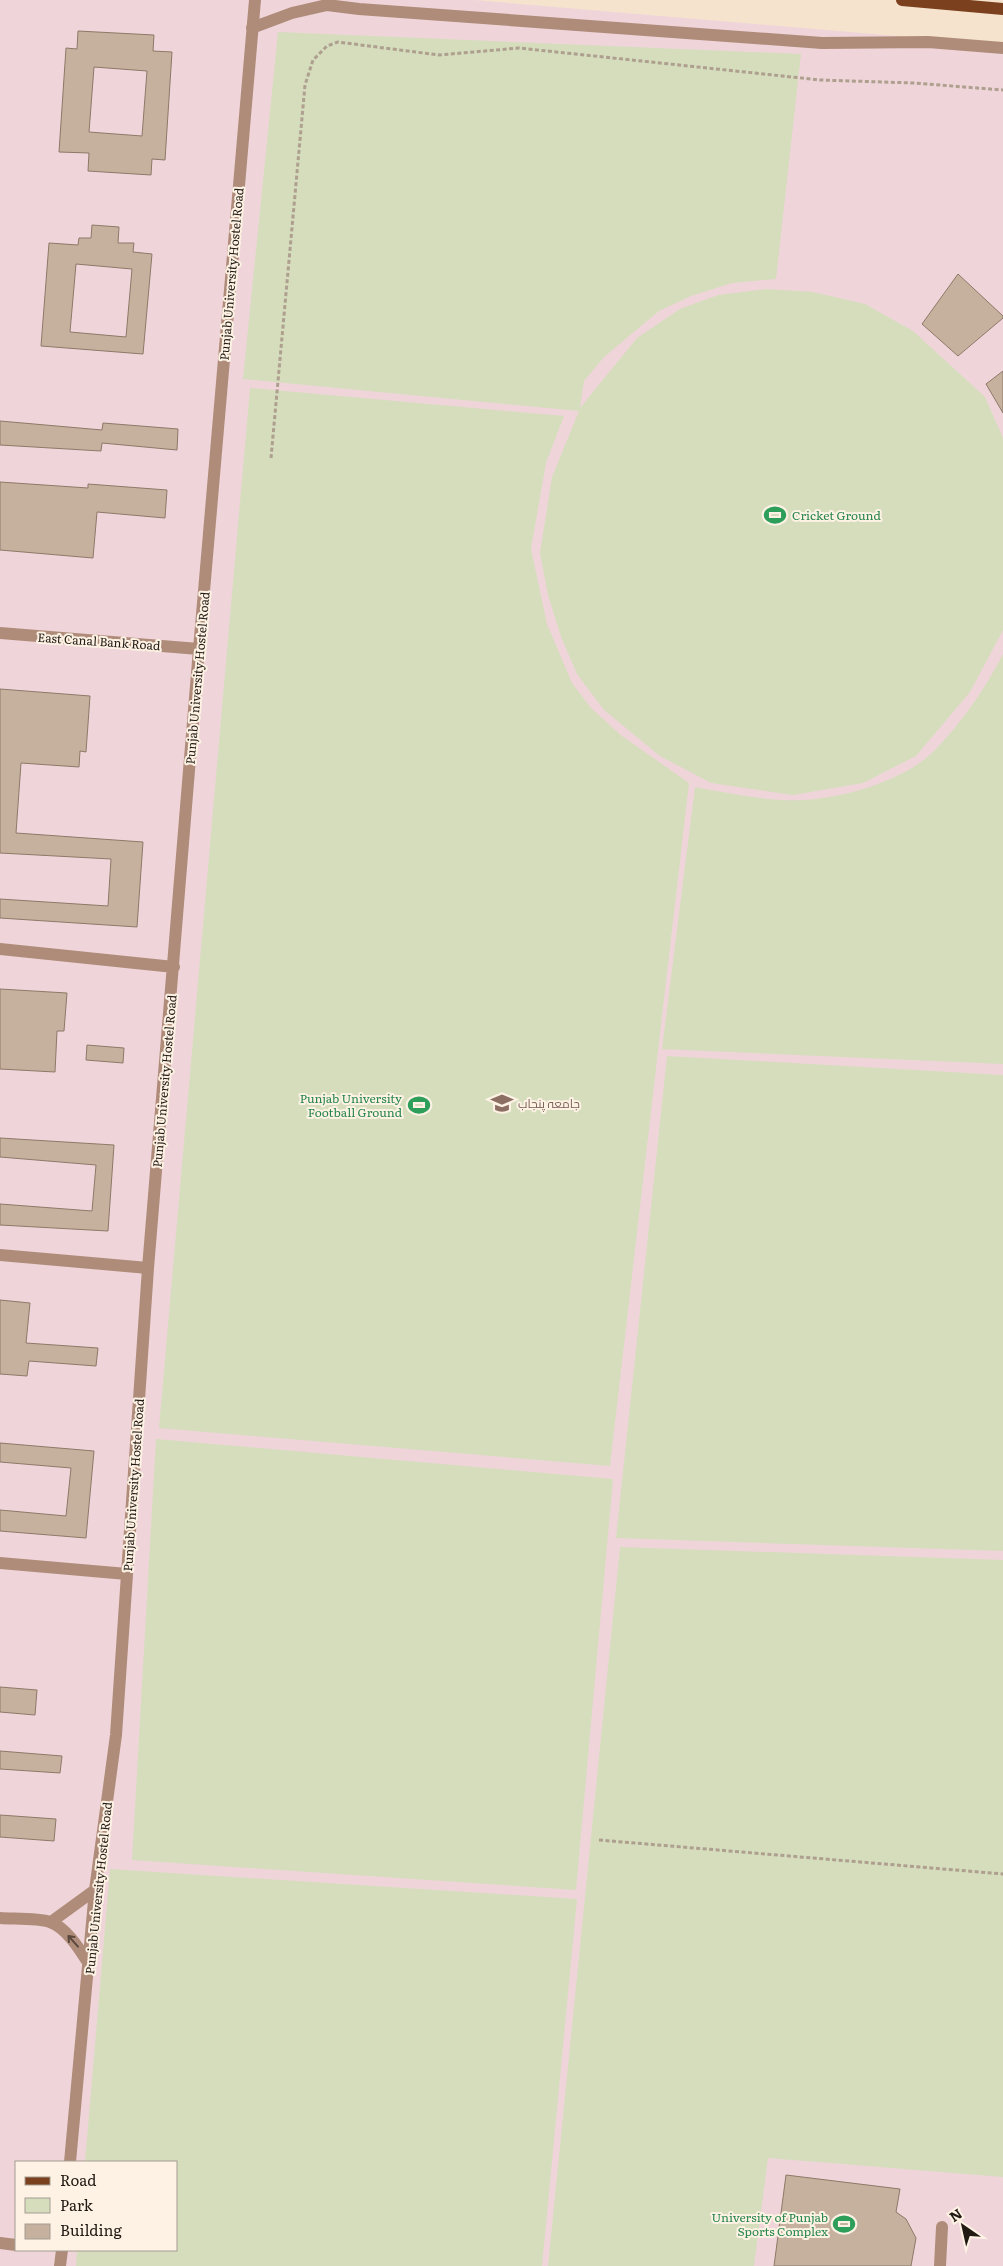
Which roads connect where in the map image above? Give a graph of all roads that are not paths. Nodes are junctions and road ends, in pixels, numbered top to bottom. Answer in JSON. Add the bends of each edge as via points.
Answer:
{"nodes":[{"id":1,"x":255,"y":0,"type":"edge"},
{"id":2,"x":902,"y":0,"type":"edge"},
{"id":3,"x":1003,"y":9,"type":"edge"},
{"id":4,"x":252,"y":28,"type":"junction"},
{"id":5,"x":1003,"y":48,"type":"edge"},
{"id":6,"x":0,"y":633,"type":"edge"},
{"id":7,"x":199,"y":649,"type":"junction"},
{"id":8,"x":0,"y":949,"type":"edge"},
{"id":9,"x":174,"y":967,"type":"junction"},
{"id":10,"x":0,"y":1255,"type":"edge"},
{"id":11,"x":148,"y":1268,"type":"junction"},
{"id":12,"x":0,"y":1563,"type":"edge"},
{"id":13,"x":127,"y":1574,"type":"junction"},
{"id":14,"x":95,"y":1890,"type":"junction"},
{"id":15,"x":0,"y":1918,"type":"edge"},
{"id":16,"x":51,"y":1922,"type":"junction"},
{"id":17,"x":90,"y":1964,"type":"junction"},
{"id":18,"x":70,"y":2161,"type":"edge"},
{"id":19,"x":942,"y":2227,"type":"dead end"},
{"id":20,"x":0,"y":2243,"type":"edge"},
{"id":21,"x":15,"y":2245,"type":"edge"},
{"id":22,"x":62,"y":2251,"type":"edge"},
{"id":23,"x":60,"y":2266,"type":"edge"},
{"id":24,"x":940,"y":2266,"type":"edge"}],
"edges":[{"from":1,"to":4,"type":"street","name":"Punjab University Hostel Road"},
{"from":2,"to":3,"type":"main road"},
{"from":4,"to":5,"type":"street","via":[[292,13],[327,5],[822,43],[928,42]]},
{"from":4,"to":7,"type":"street","name":"Punjab University Hostel Road"},
{"from":6,"to":7,"type":"street","name":"East Canal Bank Road"},
{"from":7,"to":9,"type":"street","name":"Punjab University Hostel Road"},
{"from":8,"to":9,"type":"street"},
{"from":9,"to":11,"type":"street","name":"Punjab University Hostel Road"},
{"from":10,"to":11,"type":"street"},
{"from":11,"to":13,"type":"street","name":"Punjab University Hostel Road"},
{"from":12,"to":13,"type":"street"},
{"from":13,"to":14,"type":"street","name":"Punjab University Hostel Road","via":[[116,1735]]},
{"from":14,"to":16,"type":"street"},
{"from":14,"to":17,"type":"street","name":"Punjab University Hostel Road"},
{"from":15,"to":16,"type":"street"},
{"from":17,"to":16,"type":"street","one_way":true,"via":[[66,1934]]},
{"from":17,"to":18,"type":"street","name":"Punjab University Hostel Road"},
{"from":19,"to":24,"type":"street"},
{"from":20,"to":21,"type":"street"},
{"from":22,"to":23,"type":"street"}]}
